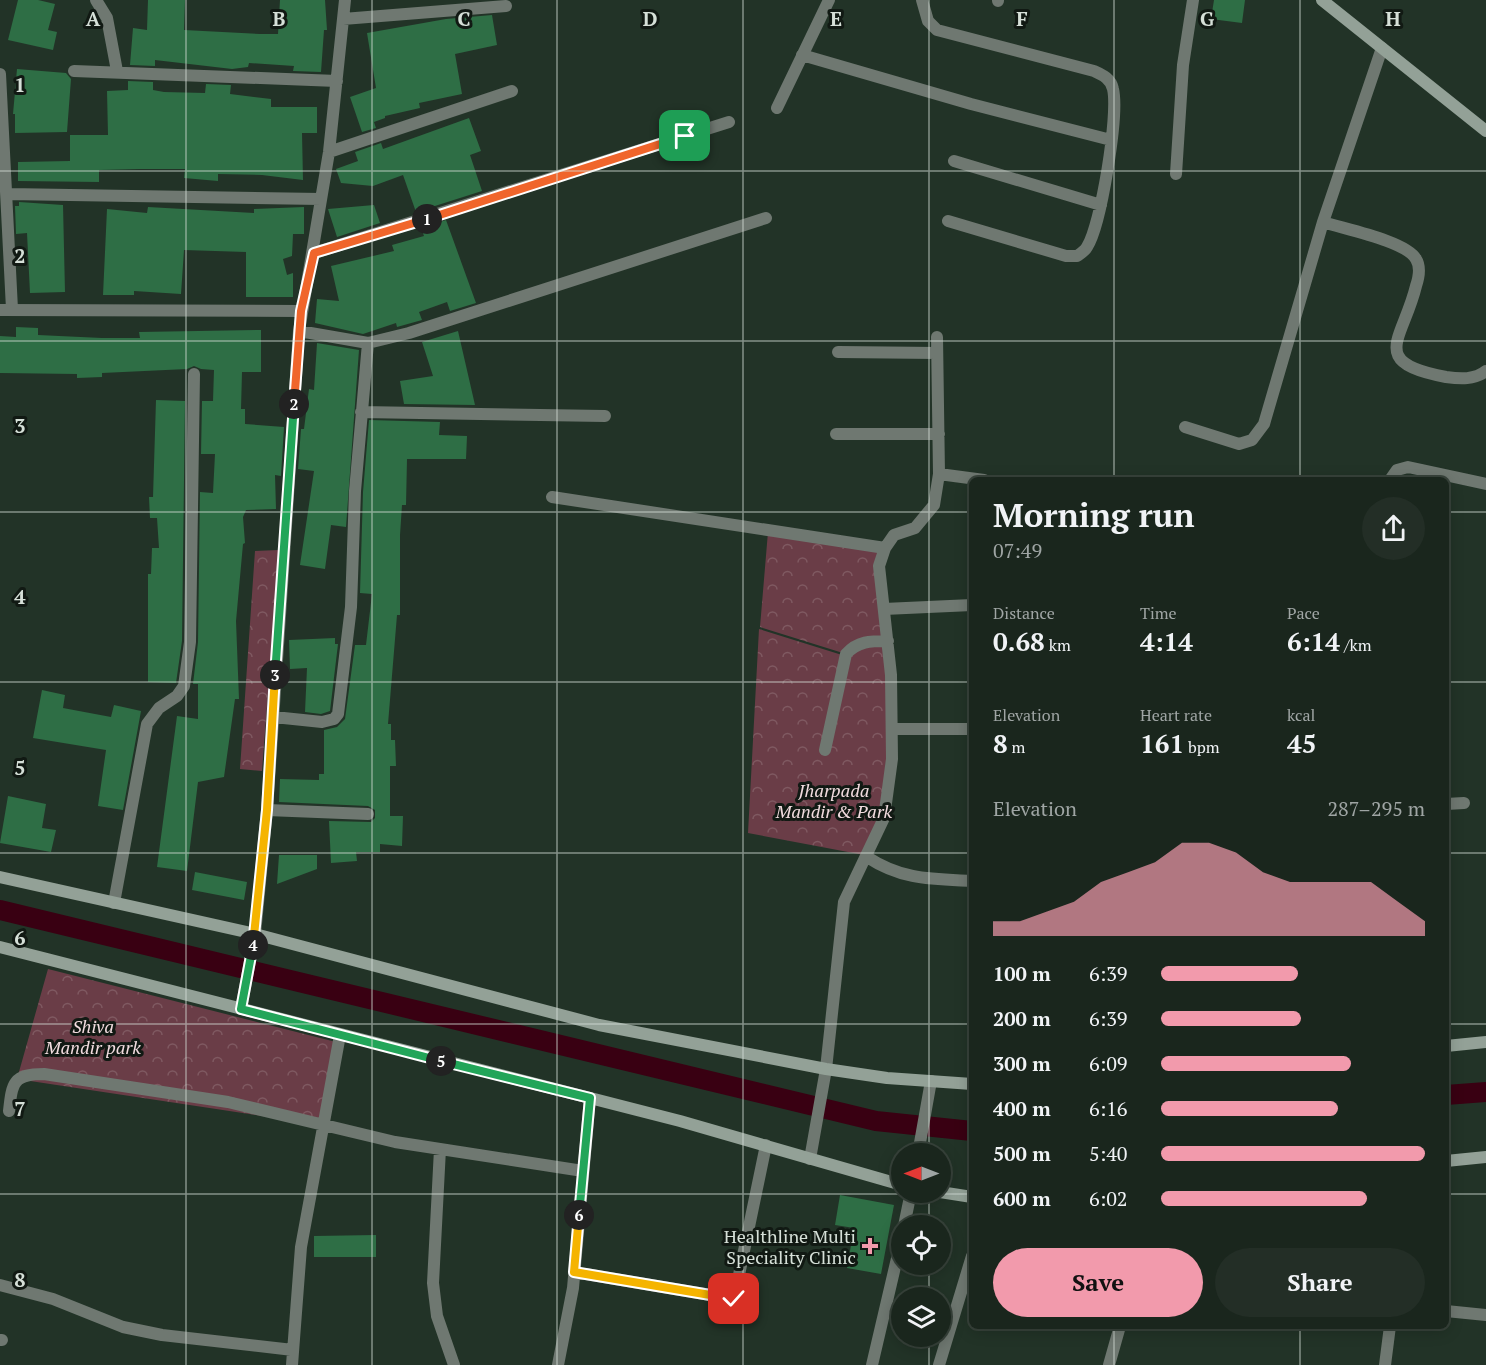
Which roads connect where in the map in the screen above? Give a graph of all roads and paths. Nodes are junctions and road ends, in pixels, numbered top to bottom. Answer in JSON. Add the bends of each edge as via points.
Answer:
{"nodes":[{"id":1,"x":96,"y":0,"type":"edge"},
{"id":2,"x":345,"y":0,"type":"edge"},
{"id":3,"x":829,"y":0,"type":"edge"},
{"id":4,"x":922,"y":0,"type":"edge"},
{"id":5,"x":1193,"y":0,"type":"edge"},
{"id":6,"x":1322,"y":0,"type":"edge"},
{"id":7,"x":506,"y":6,"type":"dead end"},
{"id":8,"x":344,"y":19,"type":"junction"},
{"id":9,"x":1382,"y":48,"type":"junction"},
{"id":10,"x":802,"y":55,"type":"junction"},
{"id":11,"x":74,"y":70,"type":"dead end"},
{"id":12,"x":117,"y":71,"type":"junction"},
{"id":13,"x":0,"y":74,"type":"edge"},
{"id":14,"x":337,"y":81,"type":"junction"},
{"id":15,"x":512,"y":91,"type":"dead end"},
{"id":16,"x":777,"y":108,"type":"dead end"},
{"id":17,"x":729,"y":122,"type":"dead end"},
{"id":18,"x":1486,"y":131,"type":"edge"},
{"id":19,"x":1111,"y":140,"type":"junction"},
{"id":20,"x":329,"y":152,"type":"junction"},
{"id":21,"x":954,"y":161,"type":"dead end"},
{"id":22,"x":1176,"y":174,"type":"dead end"},
{"id":23,"x":8,"y":194,"type":"junction"},
{"id":24,"x":321,"y":199,"type":"junction"},
{"id":25,"x":1101,"y":205,"type":"junction"},
{"id":26,"x":766,"y":218,"type":"dead end"},
{"id":27,"x":948,"y":222,"type":"dead end"},
{"id":28,"x":1323,"y":222,"type":"junction"},
{"id":29,"x":314,"y":253,"type":"junction"},
{"id":30,"x":6,"y":309,"type":"edge"},
{"id":31,"x":301,"y":311,"type":"junction"},
{"id":32,"x":299,"y":331,"type":"junction"},
{"id":33,"x":937,"y":337,"type":"dead end"},
{"id":34,"x":368,"y":343,"type":"junction"},
{"id":35,"x":838,"y":352,"type":"dead end"},
{"id":36,"x":937,"y":353,"type":"junction"},
{"id":37,"x":1486,"y":371,"type":"edge"},
{"id":38,"x":194,"y":374,"type":"dead end"},
{"id":39,"x":361,"y":411,"type":"junction"},
{"id":40,"x":605,"y":416,"type":"dead end"},
{"id":41,"x":1185,"y":426,"type":"dead end"},
{"id":42,"x":836,"y":434,"type":"dead end"},
{"id":43,"x":939,"y":434,"type":"junction"},
{"id":44,"x":939,"y":474,"type":"junction"},
{"id":45,"x":1392,"y":477,"type":"edge"},
{"id":46,"x":969,"y":478,"type":"edge"},
{"id":47,"x":1486,"y":483,"type":"edge"},
{"id":48,"x":552,"y":497,"type":"dead end"},
{"id":49,"x":885,"y":548,"type":"junction"},
{"id":50,"x":969,"y":605,"type":"edge"},
{"id":51,"x":884,"y":609,"type":"junction"},
{"id":52,"x":888,"y":641,"type":"junction"},
{"id":53,"x":273,"y":717,"type":"junction"},
{"id":54,"x":892,"y":729,"type":"junction"},
{"id":55,"x":969,"y":729,"type":"edge"},
{"id":56,"x":825,"y":750,"type":"dead end"},
{"id":57,"x":1464,"y":803,"type":"dead end"},
{"id":58,"x":1449,"y":804,"type":"edge"},
{"id":59,"x":267,"y":810,"type":"junction"},
{"id":60,"x":368,"y":814,"type":"dead end"},
{"id":61,"x":867,"y":857,"type":"junction"},
{"id":62,"x":0,"y":877,"type":"edge"},
{"id":63,"x":969,"y":881,"type":"edge"},
{"id":64,"x":114,"y":903,"type":"junction"},
{"id":65,"x":255,"y":935,"type":"junction"},
{"id":66,"x":0,"y":947,"type":"edge"},
{"id":67,"x":241,"y":1008,"type":"junction"},
{"id":68,"x":340,"y":1035,"type":"junction"},
{"id":69,"x":1486,"y":1042,"type":"edge"},
{"id":70,"x":1449,"y":1046,"type":"edge"},
{"id":71,"x":826,"y":1069,"type":"junction"},
{"id":72,"x":931,"y":1081,"type":"junction"},
{"id":73,"x":969,"y":1084,"type":"edge"},
{"id":74,"x":590,"y":1098,"type":"junction"},
{"id":75,"x":9,"y":1111,"type":"dead end"},
{"id":76,"x":322,"y":1125,"type":"junction"},
{"id":77,"x":920,"y":1143,"type":"edge"},
{"id":78,"x":766,"y":1145,"type":"junction"},
{"id":79,"x":440,"y":1149,"type":"junction"},
{"id":80,"x":1486,"y":1157,"type":"edge"},
{"id":81,"x":810,"y":1159,"type":"junction"},
{"id":82,"x":1449,"y":1161,"type":"edge"},
{"id":83,"x":583,"y":1171,"type":"junction"},
{"id":84,"x":891,"y":1182,"type":"edge"},
{"id":85,"x":951,"y":1194,"type":"edge"},
{"id":86,"x":969,"y":1197,"type":"edge"},
{"id":87,"x":969,"y":1266,"type":"edge"},
{"id":88,"x":574,"y":1272,"type":"junction"},
{"id":89,"x":893,"y":1275,"type":"edge"},
{"id":90,"x":0,"y":1285,"type":"edge"},
{"id":91,"x":1449,"y":1311,"type":"edge"},
{"id":92,"x":1486,"y":1315,"type":"edge"},
{"id":93,"x":1119,"y":1329,"type":"edge"},
{"id":94,"x":1390,"y":1329,"type":"edge"},
{"id":95,"x":293,"y":1350,"type":"junction"},
{"id":96,"x":292,"y":1365,"type":"edge"},
{"id":97,"x":454,"y":1365,"type":"edge"},
{"id":98,"x":558,"y":1365,"type":"edge"},
{"id":99,"x":872,"y":1365,"type":"edge"},
{"id":100,"x":939,"y":1365,"type":"edge"},
{"id":101,"x":1109,"y":1365,"type":"edge"},
{"id":102,"x":1385,"y":1365,"type":"edge"}],
"edges":[{"from":1,"to":12,"type":"street","via":[[107,18]]},
{"from":2,"to":8,"type":"street"},
{"from":3,"to":10,"type":"street"},
{"from":4,"to":19,"type":"street","via":[[928,21],[936,30],[1106,77],[1113,87]]},
{"from":5,"to":22,"type":"street","via":[[1183,65]]},
{"from":6,"to":9,"type":"street"},
{"from":7,"to":8,"type":"street"},
{"from":8,"to":14,"type":"street"},
{"from":9,"to":18,"type":"street"},
{"from":9,"to":28,"type":"street"},
{"from":10,"to":16,"type":"street"},
{"from":10,"to":19,"type":"street"},
{"from":11,"to":12,"type":"street"},
{"from":12,"to":14,"type":"street"},
{"from":13,"to":23,"type":"street"},
{"from":14,"to":20,"type":"street"},
{"from":15,"to":20,"type":"street"},
{"from":17,"to":29,"type":"street"},
{"from":19,"to":25,"type":"street"},
{"from":20,"to":24,"type":"street"},
{"from":21,"to":25,"type":"street"},
{"from":23,"to":24,"type":"street"},
{"from":23,"to":30,"type":"street"},
{"from":24,"to":29,"type":"street"},
{"from":25,"to":27,"type":"street","via":[[1086,249],[1077,256]]},
{"from":26,"to":34,"type":"street","via":[[410,333]]},
{"from":28,"to":37,"type":"street","via":[[1406,248],[1416,259],[1420,272],[1397,341],[1396,352],[1401,362],[1456,379],[1473,378]]},
{"from":28,"to":41,"type":"street","via":[[1264,424],[1252,440],[1239,444]]},
{"from":29,"to":31,"type":"street"},
{"from":30,"to":31,"type":"street"},
{"from":31,"to":32,"type":"street"},
{"from":32,"to":34,"type":"street"},
{"from":32,"to":53,"type":"street"},
{"from":33,"to":36,"type":"street"},
{"from":34,"to":39,"type":"street"},
{"from":35,"to":36,"type":"street"},
{"from":36,"to":43,"type":"street"},
{"from":38,"to":64,"type":"street","via":[[190,642],[184,686],[147,724]]},
{"from":39,"to":40,"type":"street"},
{"from":39,"to":53,"type":"street","via":[[351,607],[338,714],[322,722]]},
{"from":42,"to":43,"type":"street"},
{"from":43,"to":44,"type":"street"},
{"from":44,"to":46,"type":"street"},
{"from":44,"to":49,"type":"street","via":[[934,505],[925,519],[915,528],[894,535]]},
{"from":45,"to":47,"type":"street","via":[[1397,470],[1408,467]]},
{"from":48,"to":49,"type":"street"},
{"from":49,"to":51,"type":"street","via":[[879,566]]},
{"from":50,"to":51,"type":"street"},
{"from":51,"to":52,"type":"street"},
{"from":52,"to":54,"type":"street"},
{"from":52,"to":56,"type":"street","via":[[867,641],[846,654]]},
{"from":53,"to":59,"type":"street"},
{"from":54,"to":55,"type":"street"},
{"from":54,"to":61,"type":"street","via":[[884,818]]},
{"from":57,"to":58,"type":"street"},
{"from":59,"to":60,"type":"street"},
{"from":59,"to":65,"type":"street"},
{"from":61,"to":63,"type":"street","via":[[887,870],[915,878]]},
{"from":61,"to":71,"type":"street","via":[[844,902]]},
{"from":62,"to":64,"type":"street"},
{"from":64,"to":65,"type":"street"},
{"from":65,"to":67,"type":"street"},
{"from":65,"to":71,"type":"street","via":[[599,1025]]},
{"from":66,"to":67,"type":"street"},
{"from":67,"to":68,"type":"street"},
{"from":68,"to":74,"type":"street"},
{"from":68,"to":76,"type":"street"},
{"from":69,"to":70,"type":"street"},
{"from":71,"to":72,"type":"street"},
{"from":71,"to":81,"type":"street"},
{"from":72,"to":73,"type":"street"},
{"from":72,"to":77,"type":"street"},
{"from":74,"to":78,"type":"street"},
{"from":74,"to":83,"type":"street"},
{"from":75,"to":76,"type":"street","via":[[17,1079],[44,1074],[228,1102]]},
{"from":76,"to":79,"type":"street"},
{"from":76,"to":95,"type":"street","via":[[301,1247]]},
{"from":78,"to":81,"type":"street"},
{"from":78,"to":88,"type":"street","via":[[734,1299]]},
{"from":79,"to":83,"type":"street"},
{"from":79,"to":97,"type":"street","via":[[433,1283],[437,1316]]},
{"from":80,"to":82,"type":"street"},
{"from":81,"to":84,"type":"street"},
{"from":83,"to":88,"type":"street"},
{"from":85,"to":86,"type":"street"},
{"from":87,"to":100,"type":"street"},
{"from":88,"to":98,"type":"street"},
{"from":89,"to":99,"type":"street"},
{"from":90,"to":95,"type":"street","via":[[53,1299],[123,1327]]},
{"from":91,"to":92,"type":"street"},
{"from":93,"to":101,"type":"street"},
{"from":94,"to":102,"type":"street"},
{"from":95,"to":96,"type":"street"}]}
